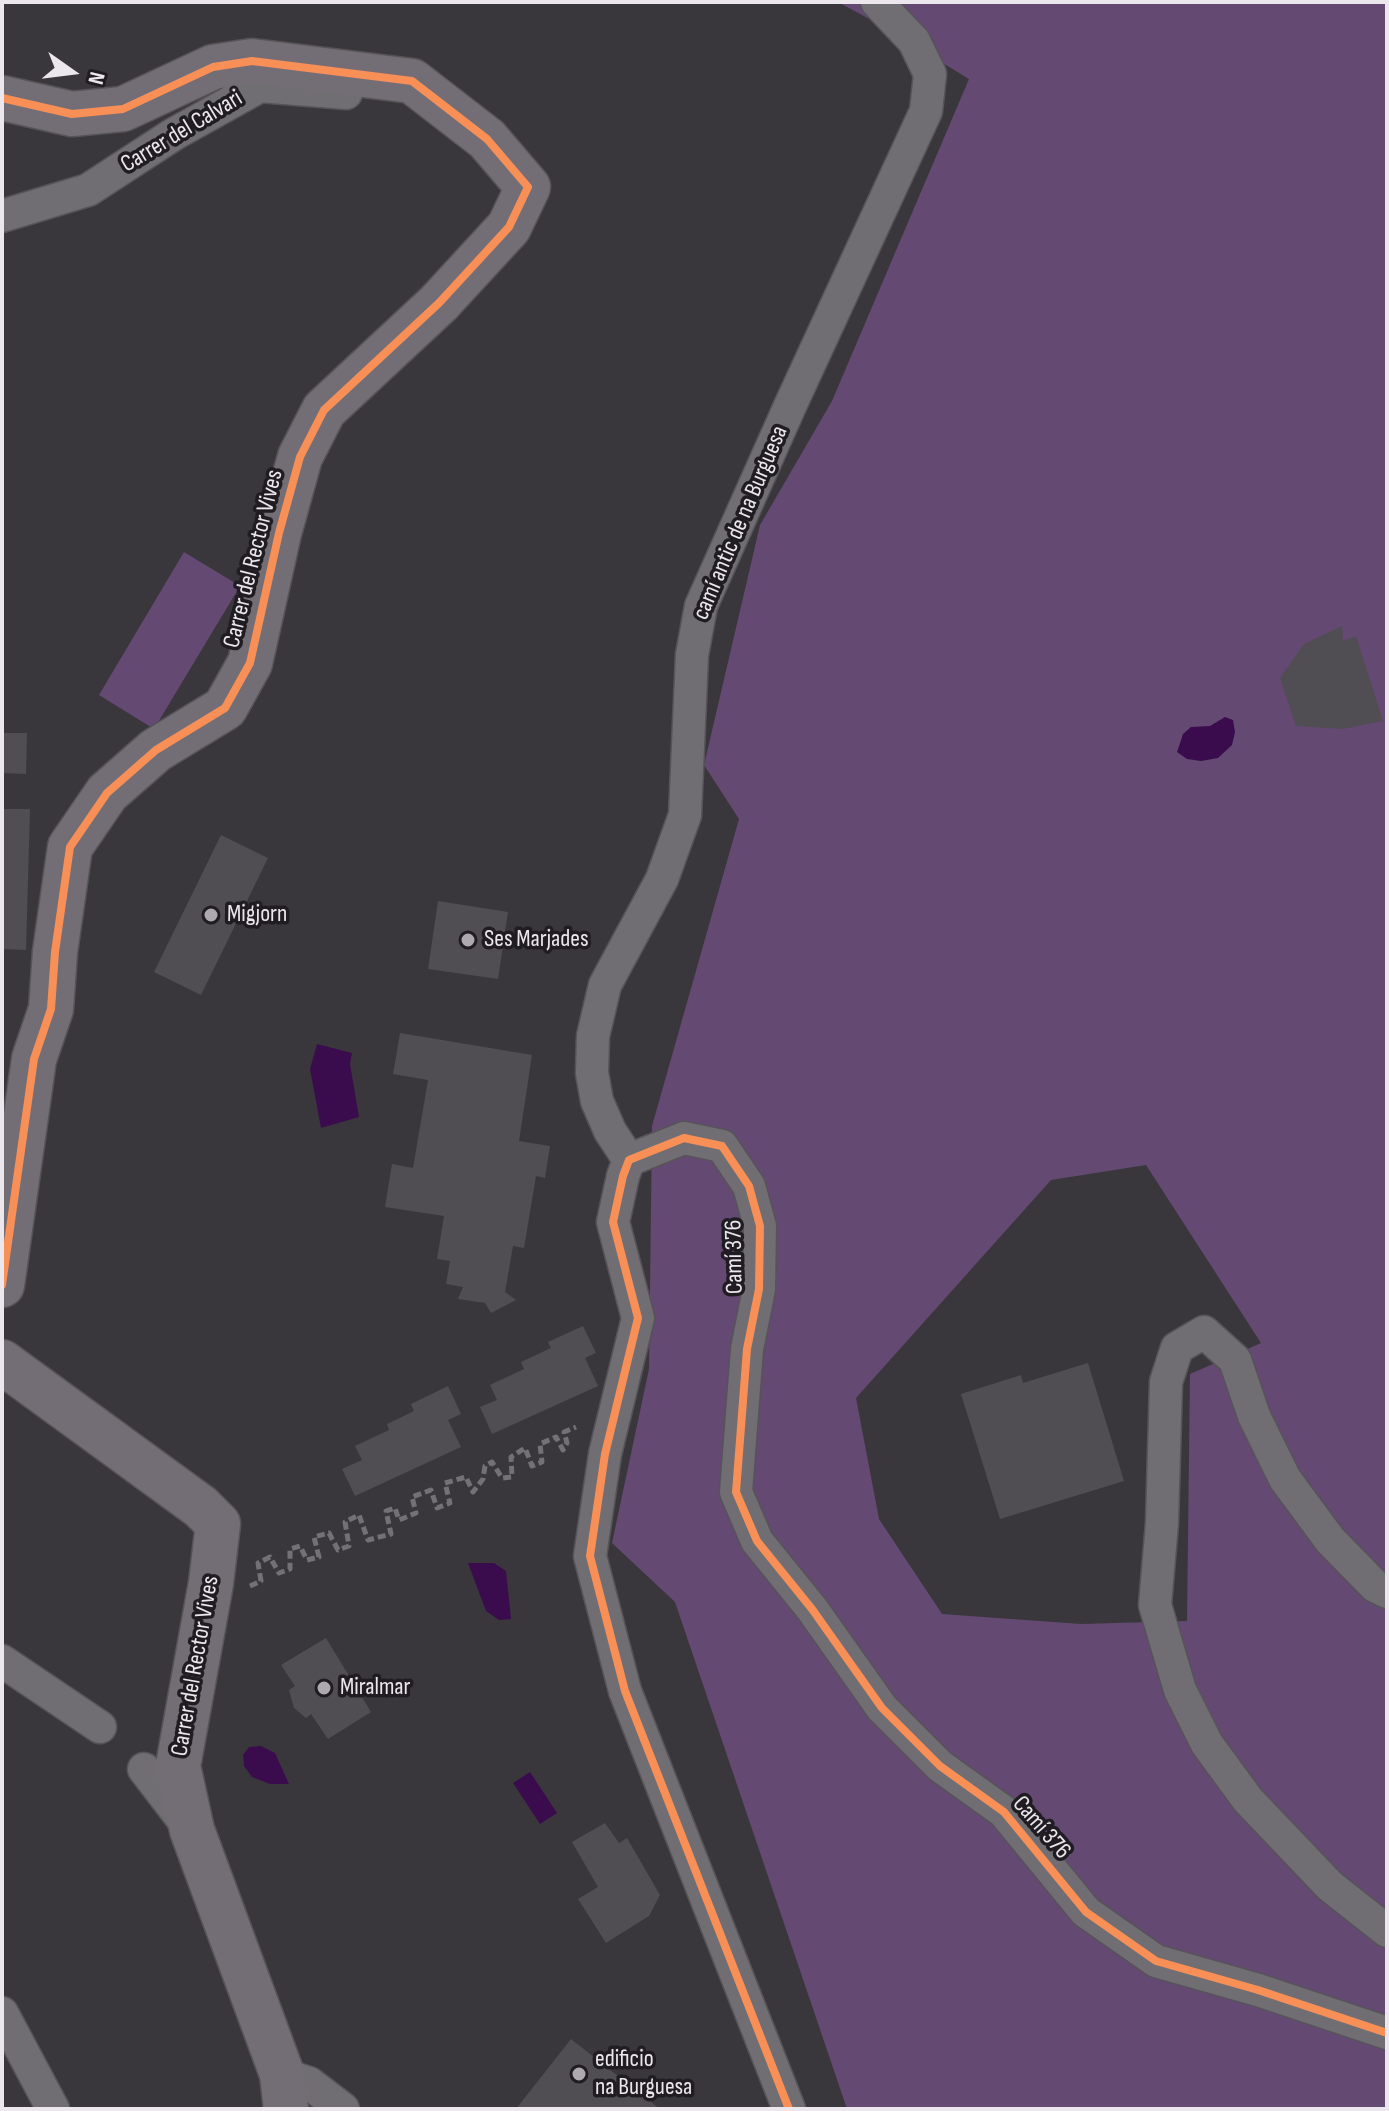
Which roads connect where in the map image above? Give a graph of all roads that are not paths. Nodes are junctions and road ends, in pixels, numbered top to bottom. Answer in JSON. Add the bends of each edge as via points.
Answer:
{"nodes":[{"id":1,"x":877,"y":2,"type":"edge"},
{"id":2,"x":412,"y":81,"type":"junction"},
{"id":3,"x":2,"y":98,"type":"edge"},
{"id":4,"x":2,"y":216,"type":"edge"},
{"id":5,"x":629,"y":1160,"type":"junction"},
{"id":6,"x":2,"y":1285,"type":"edge"},
{"id":7,"x":2,"y":1362,"type":"edge"},
{"id":8,"x":1387,"y":1592,"type":"edge"},
{"id":9,"x":2,"y":1661,"type":"edge"},
{"id":10,"x":100,"y":1727,"type":"dead end"},
{"id":11,"x":144,"y":1769,"type":"dead end"},
{"id":12,"x":192,"y":1830,"type":"junction"},
{"id":13,"x":1387,"y":1931,"type":"edge"},
{"id":14,"x":2,"y":2013,"type":"edge"},
{"id":15,"x":1387,"y":2033,"type":"edge"},
{"id":16,"x":284,"y":2091,"type":"edge"},
{"id":17,"x":53,"y":2109,"type":"edge"},
{"id":18,"x":343,"y":2109,"type":"edge"},
{"id":19,"x":789,"y":2109,"type":"edge"}],
"edges":[{"from":1,"to":5,"type":"street","name":"camí antic de na Burguesa","via":[[914,41],[930,74],[926,111],[701,606],[692,655],[685,815],[662,879],[605,985],[593,1036],[597,1101]]},
{"from":2,"to":3,"type":"street","via":[[252,61],[213,67],[123,109],[72,114]]},
{"from":2,"to":4,"type":"street","name":"Carrer del Calvari","via":[[390,96],[260,86],[88,190]]},
{"from":2,"to":6,"type":"street","name":"Carrer del Rector Vives","via":[[487,139],[528,187],[509,227],[449,293],[324,410],[300,457],[250,663],[225,708],[156,750],[107,793],[70,847],[51,1009],[34,1059]]},
{"from":5,"to":15,"type":"street","name":"Camí 376","via":[[684,1138],[722,1146],[749,1186],[760,1226],[759,1289],[747,1349],[736,1492],[757,1541],[882,1708],[940,1766],[1004,1812],[1086,1912],[1156,1961]]},
{"from":5,"to":19,"type":"street","via":[[613,1222],[638,1318],[610,1433],[590,1556],[621,1676]]},
{"from":7,"to":12,"type":"street","name":"Carrer del Rector Vives","via":[[218,1524],[178,1766]]},
{"from":8,"to":13,"type":"street","via":[[1330,1540],[1285,1479],[1254,1416],[1235,1360],[1204,1332],[1177,1348],[1166,1382],[1155,1605],[1180,1690],[1207,1744],[1248,1800],[1330,1886]]},
{"from":9,"to":10,"type":"street"},
{"from":11,"to":12,"type":"street"},
{"from":12,"to":16,"type":"street","name":"Carrer del Rector Vives"},
{"from":14,"to":17,"type":"street"},
{"from":16,"to":18,"type":"street","via":[[309,2083]]}]}
